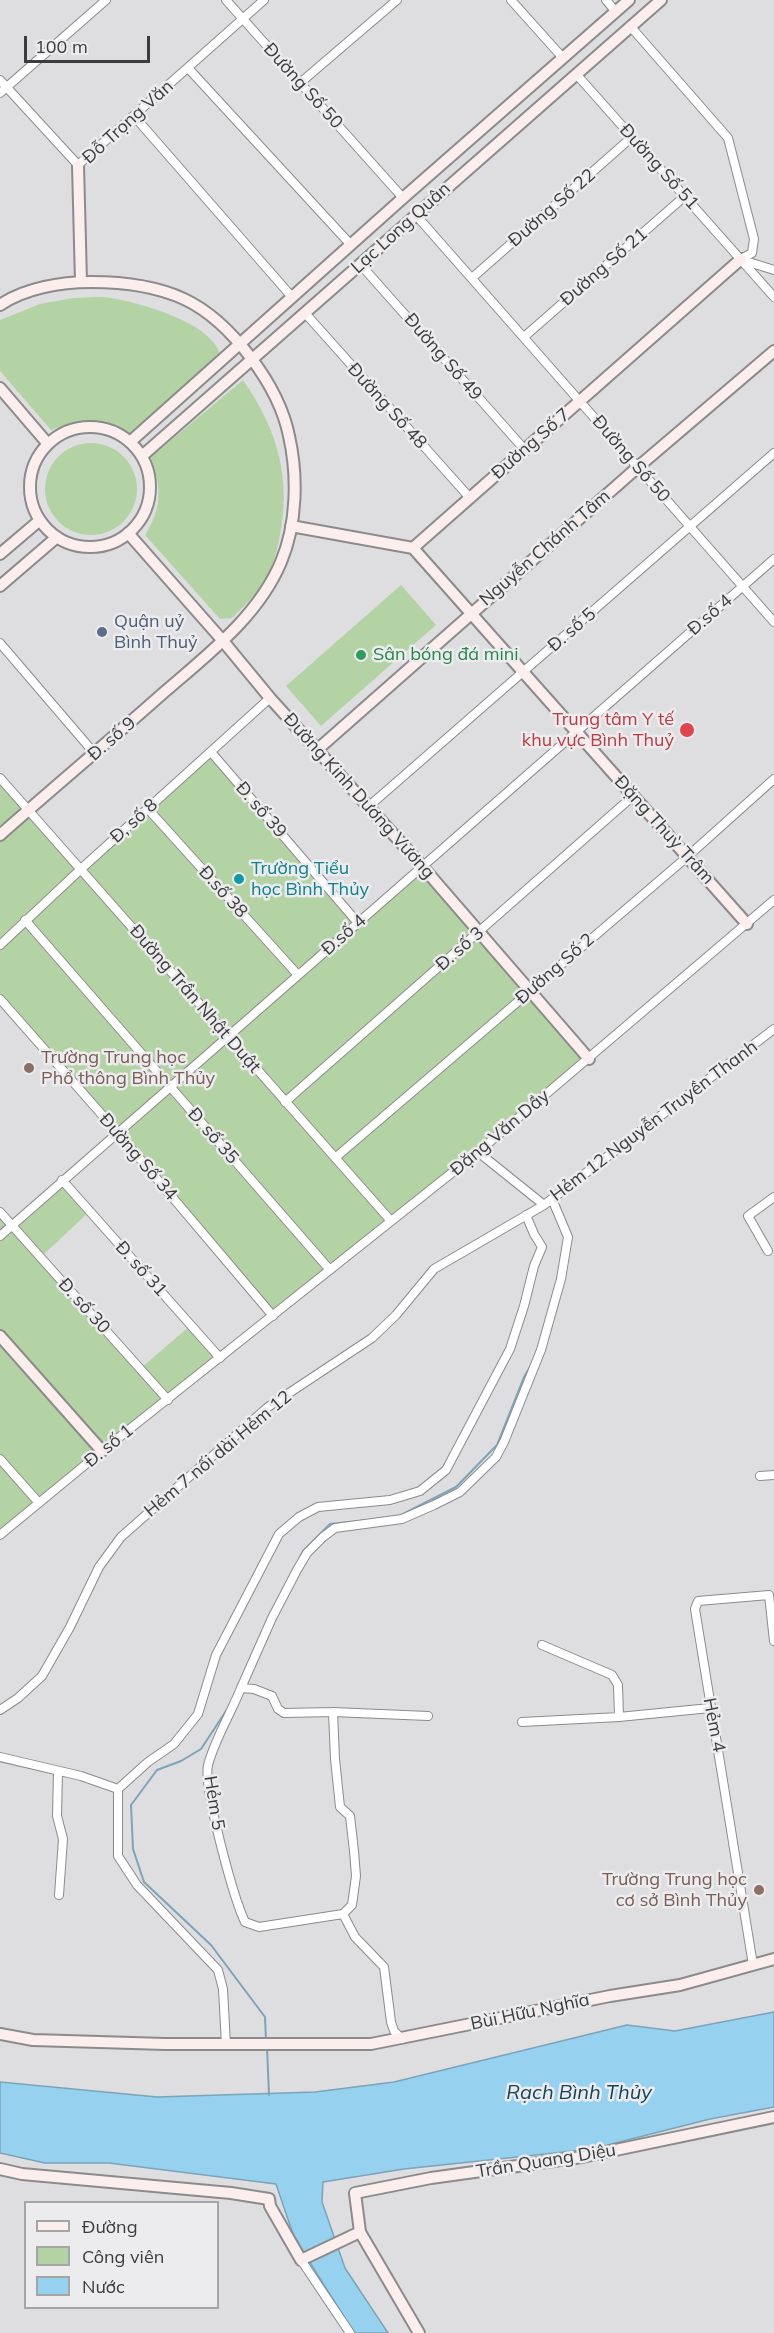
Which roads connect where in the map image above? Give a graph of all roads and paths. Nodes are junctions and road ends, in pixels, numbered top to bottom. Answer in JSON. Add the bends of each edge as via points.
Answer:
{"nodes":[{"id":1,"x":106,"y":0,"type":"edge"},
{"id":2,"x":226,"y":0,"type":"edge"},
{"id":3,"x":264,"y":0,"type":"edge"},
{"id":4,"x":397,"y":0,"type":"edge"},
{"id":5,"x":511,"y":0,"type":"edge"},
{"id":6,"x":606,"y":0,"type":"edge"},
{"id":7,"x":629,"y":0,"type":"edge"},
{"id":8,"x":661,"y":0,"type":"edge"},
{"id":9,"x":616,"y":12,"type":"junction"},
{"id":10,"x":243,"y":19,"type":"junction"},
{"id":11,"x":630,"y":26,"type":"junction"},
{"id":12,"x":563,"y":58,"type":"junction"},
{"id":13,"x":188,"y":68,"type":"junction"},
{"id":14,"x":577,"y":75,"type":"junction"},
{"id":15,"x":0,"y":80,"type":"edge"},
{"id":16,"x":300,"y":82,"type":"junction"},
{"id":17,"x":7,"y":87,"type":"junction"},
{"id":18,"x":0,"y":93,"type":"edge"},
{"id":19,"x":134,"y":116,"type":"junction"},
{"id":20,"x":486,"y":126,"type":"junction"},
{"id":21,"x":632,"y":137,"type":"junction"},
{"id":22,"x":501,"y":141,"type":"junction"},
{"id":23,"x":78,"y":165,"type":"junction"},
{"id":24,"x":685,"y":196,"type":"junction"},
{"id":25,"x":403,"y":198,"type":"junction"},
{"id":26,"x":416,"y":214,"type":"junction"},
{"id":27,"x":351,"y":245,"type":"junction"},
{"id":28,"x":741,"y":259,"type":"junction"},
{"id":29,"x":360,"y":264,"type":"junction"},
{"id":30,"x":774,"y":270,"type":"edge"},
{"id":31,"x":472,"y":279,"type":"junction"},
{"id":32,"x":81,"y":282,"type":"junction"},
{"id":33,"x":292,"y":297,"type":"junction"},
{"id":34,"x":774,"y":297,"type":"edge"},
{"id":35,"x":0,"y":305,"type":"edge"},
{"id":36,"x":305,"y":313,"type":"junction"},
{"id":37,"x":524,"y":337,"type":"junction"},
{"id":38,"x":239,"y":343,"type":"junction"},
{"id":39,"x":774,"y":351,"type":"edge"},
{"id":40,"x":253,"y":360,"type":"junction"},
{"id":41,"x":0,"y":388,"type":"edge"},
{"id":42,"x":580,"y":401,"type":"junction"},
{"id":43,"x":130,"y":442,"type":"junction"},
{"id":44,"x":48,"y":444,"type":"junction"},
{"id":45,"x":525,"y":450,"type":"junction"},
{"id":46,"x":774,"y":453,"type":"edge"},
{"id":47,"x":142,"y":456,"type":"junction"},
{"id":48,"x":638,"y":467,"type":"junction"},
{"id":49,"x":470,"y":498,"type":"junction"},
{"id":50,"x":40,"y":520,"type":"junction"},
{"id":51,"x":291,"y":526,"type":"junction"},
{"id":52,"x":691,"y":527,"type":"junction"},
{"id":53,"x":128,"y":533,"type":"junction"},
{"id":54,"x":57,"y":537,"type":"junction"},
{"id":55,"x":413,"y":548,"type":"junction"},
{"id":56,"x":0,"y":554,"type":"edge"},
{"id":57,"x":774,"y":559,"type":"edge"},
{"id":58,"x":0,"y":586,"type":"edge"},
{"id":59,"x":742,"y":587,"type":"junction"},
{"id":60,"x":472,"y":612,"type":"junction"},
{"id":61,"x":774,"y":622,"type":"edge"},
{"id":62,"x":223,"y":641,"type":"junction"},
{"id":63,"x":0,"y":643,"type":"edge"},
{"id":64,"x":524,"y":672,"type":"junction"},
{"id":65,"x":270,"y":698,"type":"junction"},
{"id":66,"x":577,"y":732,"type":"junction"},
{"id":67,"x":318,"y":749,"type":"junction"},
{"id":68,"x":211,"y":752,"type":"junction"},
{"id":69,"x":94,"y":754,"type":"junction"},
{"id":70,"x":0,"y":778,"type":"edge"},
{"id":71,"x":774,"y":779,"type":"edge"},
{"id":72,"x":633,"y":796,"type":"junction"},
{"id":73,"x":368,"y":807,"type":"junction"},
{"id":74,"x":148,"y":809,"type":"junction"},
{"id":75,"x":28,"y":810,"type":"junction"},
{"id":76,"x":0,"y":835,"type":"edge"},
{"id":77,"x":687,"y":856,"type":"junction"},
{"id":78,"x":422,"y":866,"type":"junction"},
{"id":79,"x":81,"y":869,"type":"junction"},
{"id":80,"x":774,"y":900,"type":"edge"},
{"id":81,"x":25,"y":920,"type":"junction"},
{"id":82,"x":357,"y":922,"type":"junction"},
{"id":83,"x":747,"y":924,"type":"junction"},
{"id":84,"x":479,"y":932,"type":"junction"},
{"id":85,"x":0,"y":945,"type":"edge"},
{"id":86,"x":298,"y":975,"type":"junction"},
{"id":87,"x":530,"y":991,"type":"junction"},
{"id":88,"x":0,"y":999,"type":"edge"},
{"id":89,"x":774,"y":1029,"type":"edge"},
{"id":90,"x":228,"y":1036,"type":"junction"},
{"id":91,"x":589,"y":1059,"type":"junction"},
{"id":92,"x":170,"y":1087,"type":"junction"},
{"id":93,"x":285,"y":1102,"type":"junction"},
{"id":94,"x":118,"y":1133,"type":"junction"},
{"id":95,"x":478,"y":1152,"type":"junction"},
{"id":96,"x":335,"y":1158,"type":"junction"},
{"id":97,"x":62,"y":1180,"type":"junction"},
{"id":98,"x":774,"y":1197,"type":"edge"},
{"id":99,"x":552,"y":1199,"type":"junction"},
{"id":100,"x":544,"y":1205,"type":"junction"},
{"id":101,"x":0,"y":1212,"type":"edge"},
{"id":102,"x":526,"y":1215,"type":"junction"},
{"id":103,"x":391,"y":1221,"type":"junction"},
{"id":104,"x":12,"y":1225,"type":"junction"},
{"id":105,"x":0,"y":1236,"type":"edge"},
{"id":106,"x":768,"y":1251,"type":"dead end"},
{"id":107,"x":330,"y":1270,"type":"junction"},
{"id":108,"x":273,"y":1316,"type":"junction"},
{"id":109,"x":0,"y":1336,"type":"edge"},
{"id":110,"x":220,"y":1358,"type":"junction"},
{"id":111,"x":168,"y":1400,"type":"junction"},
{"id":112,"x":102,"y":1451,"type":"junction"},
{"id":113,"x":0,"y":1459,"type":"edge"},
{"id":114,"x":774,"y":1475,"type":"edge"},
{"id":115,"x":760,"y":1476,"type":"dead end"},
{"id":116,"x":39,"y":1503,"type":"junction"},
{"id":117,"x":0,"y":1535,"type":"edge"},
{"id":118,"x":774,"y":1641,"type":"edge"},
{"id":119,"x":542,"y":1645,"type":"dead end"},
{"id":120,"x":241,"y":1688,"type":"junction"},
{"id":121,"x":710,"y":1708,"type":"junction"},
{"id":122,"x":0,"y":1710,"type":"edge"},
{"id":123,"x":333,"y":1712,"type":"junction"},
{"id":124,"x":428,"y":1716,"type":"dead end"},
{"id":125,"x":619,"y":1717,"type":"junction"},
{"id":126,"x":522,"y":1722,"type":"dead end"},
{"id":127,"x":0,"y":1757,"type":"edge"},
{"id":128,"x":58,"y":1772,"type":"junction"},
{"id":129,"x":118,"y":1789,"type":"junction"},
{"id":130,"x":59,"y":1894,"type":"dead end"},
{"id":131,"x":343,"y":1914,"type":"junction"},
{"id":132,"x":774,"y":1959,"type":"edge"},
{"id":133,"x":753,"y":1965,"type":"junction"},
{"id":134,"x":0,"y":2034,"type":"edge"},
{"id":135,"x":402,"y":2039,"type":"junction"},
{"id":136,"x":226,"y":2045,"type":"junction"},
{"id":137,"x":774,"y":2117,"type":"edge"},
{"id":138,"x":0,"y":2169,"type":"edge"},
{"id":139,"x":360,"y":2232,"type":"junction"},
{"id":140,"x":304,"y":2258,"type":"junction"},
{"id":141,"x":350,"y":2333,"type":"edge"},
{"id":142,"x":419,"y":2333,"type":"edge"}],
"edges":[{"from":1,"to":17,"type":"street"},
{"from":2,"to":10,"type":"street","name":"Đường Số 50"},
{"from":3,"to":10,"type":"street","name":"Đỗ Trọng Văn"},
{"from":4,"to":16,"type":"street"},
{"from":5,"to":12,"type":"street"},
{"from":6,"to":9,"type":"street"},
{"from":7,"to":9,"type":"street","name":"Lạc Long Quân"},
{"from":8,"to":11,"type":"street","name":"Lạc Long Quân"},
{"from":9,"to":11,"type":"street"},
{"from":9,"to":12,"type":"street","name":"Lạc Long Quân"},
{"from":10,"to":13,"type":"street","name":"Đỗ Trọng Văn"},
{"from":10,"to":16,"type":"street","name":"Đường Số 50"},
{"from":11,"to":14,"type":"street","name":"Lạc Long Quân"},
{"from":11,"to":28,"type":"street","via":[[728,138],[754,239],[752,253]]},
{"from":12,"to":14,"type":"street"},
{"from":12,"to":20,"type":"street","name":"Lạc Long Quân"},
{"from":13,"to":19,"type":"street","name":"Đỗ Trọng Văn"},
{"from":13,"to":27,"type":"street"},
{"from":14,"to":21,"type":"street","name":"Đường Số 51"},
{"from":14,"to":22,"type":"street","name":"Lạc Long Quân"},
{"from":15,"to":17,"type":"street"},
{"from":16,"to":25,"type":"street","name":"Đường Số 50"},
{"from":17,"to":18,"type":"street"},
{"from":17,"to":23,"type":"street"},
{"from":19,"to":23,"type":"street","name":"Đỗ Trọng Văn"},
{"from":19,"to":33,"type":"street"},
{"from":20,"to":22,"type":"street"},
{"from":20,"to":25,"type":"street","name":"Lạc Long Quân"},
{"from":21,"to":24,"type":"street","name":"Đường Số 51"},
{"from":21,"to":31,"type":"street","name":"Đường Số 22"},
{"from":22,"to":26,"type":"street","name":"Lạc Long Quân"},
{"from":23,"to":32,"type":"street","name":"Đỗ Trọng Văn"},
{"from":24,"to":28,"type":"street","name":"Đường Số 51"},
{"from":24,"to":37,"type":"street","name":"Đường Số 21"},
{"from":25,"to":26,"type":"street"},
{"from":25,"to":27,"type":"street","name":"Lạc Long Quân"},
{"from":26,"to":29,"type":"street","name":"Lạc Long Quân"},
{"from":26,"to":31,"type":"street","name":"Đường Số 50"},
{"from":27,"to":33,"type":"street","name":"Lạc Long Quân"},
{"from":28,"to":30,"type":"street"},
{"from":28,"to":34,"type":"street","name":"Đường Số 51"},
{"from":28,"to":42,"type":"street","name":"Đường Số 7"},
{"from":29,"to":36,"type":"street","name":"Lạc Long Quân"},
{"from":29,"to":45,"type":"street","name":"Đường Số 49"},
{"from":31,"to":37,"type":"street","name":"Đường Số 50"},
{"from":32,"to":35,"type":"street","via":[[46,287]]},
{"from":32,"to":38,"type":"street","via":[[119,282],[184,299],[210,315]]},
{"from":33,"to":38,"type":"street","name":"Lạc Long Quân"},
{"from":36,"to":40,"type":"street","name":"Lạc Long Quân"},
{"from":36,"to":49,"type":"street","name":"Đường Số 48"},
{"from":37,"to":42,"type":"street","name":"Đường Số 50"},
{"from":38,"to":40,"type":"street","name":"Đ. số 9"},
{"from":38,"to":43,"type":"street","name":"Lạc Long Quân"},
{"from":39,"to":48,"type":"street","name":"Nguyễn Chánh Tâm"},
{"from":40,"to":47,"type":"street","name":"Lạc Long Quân"},
{"from":40,"to":51,"type":"street","name":"Đ. số 9","via":[[274,396],[290,436],[295,481]]},
{"from":41,"to":44,"type":"street"},
{"from":42,"to":45,"type":"street","name":"Đường Số 7"},
{"from":42,"to":48,"type":"street","name":"Đường Số 50"},
{"from":43,"to":44,"type":"street","via":[[98,428],[80,428],[63,433]]},
{"from":43,"to":47,"type":"street"},
{"from":44,"to":50,"type":"street","via":[[38,457],[30,489],[32,505]]},
{"from":45,"to":49,"type":"street","name":"Đường Số 7"},
{"from":46,"to":52,"type":"street","name":"Đ. số 5"},
{"from":47,"to":53,"type":"street","via":[[149,478],[149,499],[141,518]]},
{"from":48,"to":52,"type":"street","name":"Đường Số 50"},
{"from":48,"to":60,"type":"street","name":"Nguyễn Chánh Tâm"},
{"from":49,"to":55,"type":"street","name":"Đường Số 7"},
{"from":50,"to":54,"type":"street"},
{"from":50,"to":56,"type":"street"},
{"from":51,"to":55,"type":"street"},
{"from":51,"to":62,"type":"street","name":"Đ. số 9","via":[[283,559],[269,589]]},
{"from":52,"to":59,"type":"street","name":"Đường Số 50"},
{"from":52,"to":64,"type":"street","name":"Đ. số 5"},
{"from":53,"to":54,"type":"street","via":[[112,543],[93,547]]},
{"from":53,"to":62,"type":"street","name":"Đường Kinh Dương Vương"},
{"from":54,"to":58,"type":"street"},
{"from":55,"to":60,"type":"street","name":"Đặng Thuỳ Trâm"},
{"from":57,"to":59,"type":"street","name":"Đ.số 4"},
{"from":59,"to":61,"type":"street","name":"Đường Số 50"},
{"from":59,"to":66,"type":"street","name":"Đ.số 4"},
{"from":60,"to":64,"type":"street","name":"Đặng Thuỳ Trâm"},
{"from":60,"to":67,"type":"street","name":"Nguyễn Chánh Tâm"},
{"from":62,"to":65,"type":"street","name":"Đường Kinh Dương Vương"},
{"from":62,"to":69,"type":"street","name":"Đ. số 9"},
{"from":63,"to":69,"type":"street"},
{"from":64,"to":66,"type":"street","name":"Đặng Thuỳ Trâm"},
{"from":64,"to":73,"type":"street","name":"Đ. số 5"},
{"from":65,"to":67,"type":"street","name":"Đường Kinh Dương Vương"},
{"from":65,"to":68,"type":"street","name":"Đ, số 8"},
{"from":66,"to":72,"type":"street","name":"Đặng Thuỳ Trâm"},
{"from":66,"to":78,"type":"street","name":"Đ.số 4"},
{"from":67,"to":73,"type":"street","name":"Đường Kinh Dương Vương"},
{"from":68,"to":74,"type":"street","name":"Đ, số 8"},
{"from":68,"to":82,"type":"street","name":"Đ. số 39"},
{"from":69,"to":75,"type":"street","name":"Đ. số 9"},
{"from":70,"to":75,"type":"street","name":"Đường Trần Nhật Duật"},
{"from":71,"to":77,"type":"street","name":"Đường Số 2"},
{"from":72,"to":77,"type":"street","name":"Đặng Thuỳ Trâm"},
{"from":72,"to":84,"type":"street","name":"Đ. số 3"},
{"from":73,"to":78,"type":"street","name":"Đường Kinh Dương Vương"},
{"from":74,"to":79,"type":"street","name":"Đ, số 8"},
{"from":74,"to":86,"type":"street","name":"Đ.số 38"},
{"from":75,"to":76,"type":"street","name":"Đ. số 9"},
{"from":75,"to":79,"type":"street","name":"Đường Trần Nhật Duật"},
{"from":77,"to":83,"type":"street","name":"Đặng Thuỳ Trâm"},
{"from":77,"to":87,"type":"street","name":"Đường Số 2"},
{"from":78,"to":82,"type":"street","name":"Đ.số 4"},
{"from":78,"to":84,"type":"street","name":"Đường Kinh Dương Vương"},
{"from":79,"to":81,"type":"street","name":"Đ, số 8"},
{"from":79,"to":90,"type":"street","name":"Đường Trần Nhật Duật"},
{"from":80,"to":83,"type":"street","name":"Đặng Văn Dầy"},
{"from":81,"to":85,"type":"street","name":"Đ, số 8"},
{"from":81,"to":92,"type":"street","name":"Đ. số 35"},
{"from":82,"to":86,"type":"street","name":"Đ.số 4"},
{"from":83,"to":91,"type":"street","name":"Đặng Văn Dầy"},
{"from":84,"to":87,"type":"street","name":"Đường Kinh Dương Vương"},
{"from":84,"to":93,"type":"street","name":"Đ. số 3"},
{"from":86,"to":90,"type":"street","name":"Đ.số 4"},
{"from":87,"to":91,"type":"street","name":"Đường Kinh Dương Vương"},
{"from":87,"to":96,"type":"street","name":"Đường Số 2"},
{"from":88,"to":94,"type":"street","name":"Đường Số 34"},
{"from":89,"to":99,"type":"street","name":"Hẻm 12 Nguyễn Truyền Thanh"},
{"from":90,"to":92,"type":"street","name":"Đ.số 4"},
{"from":90,"to":93,"type":"street","name":"Đường Trần Nhật Duật"},
{"from":91,"to":95,"type":"street","name":"Đặng Văn Dầy"},
{"from":92,"to":94,"type":"street","name":"Đ.số 4"},
{"from":92,"to":107,"type":"street","name":"Đ. số 35"},
{"from":93,"to":96,"type":"street","name":"Đường Trần Nhật Duật"},
{"from":94,"to":97,"type":"street","name":"Đ.số 4"},
{"from":94,"to":108,"type":"street","name":"Đường Số 34"},
{"from":95,"to":100,"type":"street","name":"Hẻm 12 Nguyễn Truyền Thanh"},
{"from":95,"to":103,"type":"street","name":"Đặng Văn Dầy"},
{"from":96,"to":103,"type":"street","name":"Đường Trần Nhật Duật"},
{"from":97,"to":104,"type":"street","name":"Đ.số 4"},
{"from":97,"to":110,"type":"street","name":"Đ. số 31"},
{"from":98,"to":106,"type":"street","via":[[748,1216]]},
{"from":99,"to":100,"type":"street","name":"Hẻm 12 Nguyễn Truyền Thanh"},
{"from":99,"to":120,"type":"street","name":"Hẻm 5","via":[[568,1237],[561,1279],[542,1350],[496,1457],[460,1492],[402,1520],[335,1528],[323,1537],[297,1570]]},
{"from":100,"to":102,"type":"street","name":"Hẻm 7 nối dài Hẻm 12"},
{"from":101,"to":104,"type":"street","name":"Đ. số 30"},
{"from":102,"to":122,"type":"street","name":"Hẻm 7 nối dài Hẻm 12","via":[[434,1269],[372,1338],[268,1407],[121,1537],[99,1567],[42,1676]]},
{"from":102,"to":129,"type":"street","via":[[543,1247],[510,1349],[446,1470],[420,1491],[390,1500],[318,1507],[279,1534],[216,1655],[198,1714],[174,1744]]},
{"from":103,"to":107,"type":"street","name":"Đặng Văn Dầy"},
{"from":104,"to":105,"type":"street","name":"Đ.số 4"},
{"from":104,"to":111,"type":"street","name":"Đ. số 30"},
{"from":107,"to":108,"type":"street","name":"Đặng Văn Dầy"},
{"from":108,"to":110,"type":"street","name":"Đặng Văn Dầy"},
{"from":109,"to":112,"type":"street"},
{"from":110,"to":111,"type":"street","name":"Đ. số 1"},
{"from":111,"to":112,"type":"street","name":"Đ. số 1"},
{"from":112,"to":116,"type":"street","name":"Đ. số 1"},
{"from":113,"to":116,"type":"street"},
{"from":114,"to":115,"type":"street"},
{"from":116,"to":117,"type":"street","name":"Đ. số 1"},
{"from":118,"to":121,"type":"street","name":"Hẻm 4","via":[[769,1595],[698,1601],[695,1609]]},
{"from":119,"to":125,"type":"street","via":[[612,1675],[618,1685]]},
{"from":120,"to":123,"type":"street","via":[[272,1696],[284,1713]]},
{"from":120,"to":131,"type":"street","name":"Hẻm 5","via":[[207,1773],[239,1910],[245,1922],[259,1928]]},
{"from":121,"to":125,"type":"street"},
{"from":121,"to":133,"type":"street","name":"Hẻm 4"},
{"from":123,"to":124,"type":"street"},
{"from":123,"to":131,"type":"street","via":[[340,1807],[350,1816],[356,1876],[352,1905]]},
{"from":125,"to":126,"type":"street"},
{"from":127,"to":128,"type":"street"},
{"from":128,"to":129,"type":"street"},
{"from":128,"to":130,"type":"street","via":[[57,1816],[63,1839]]},
{"from":129,"to":136,"type":"street","via":[[118,1856],[137,1885],[218,1970]]},
{"from":131,"to":135,"type":"street","via":[[355,1937],[384,1967],[391,2022]]},
{"from":132,"to":133,"type":"street","name":"Bùi Hữu Nghĩa"},
{"from":133,"to":135,"type":"street","name":"Bùi Hữu Nghĩa","via":[[680,1985]]},
{"from":134,"to":136,"type":"street","via":[[33,2040]]},
{"from":135,"to":136,"type":"street","name":"Bùi Hữu Nghĩa","via":[[371,2044]]},
{"from":137,"to":139,"type":"street","name":"Trần Quang Diệu","via":[[582,2157],[355,2193]]},
{"from":138,"to":140,"type":"street","via":[[269,2199]]},
{"from":139,"to":140,"type":"street"},
{"from":139,"to":142,"type":"street","name":"Trần Quang Diệu"},
{"from":140,"to":141,"type":"street"}]}
